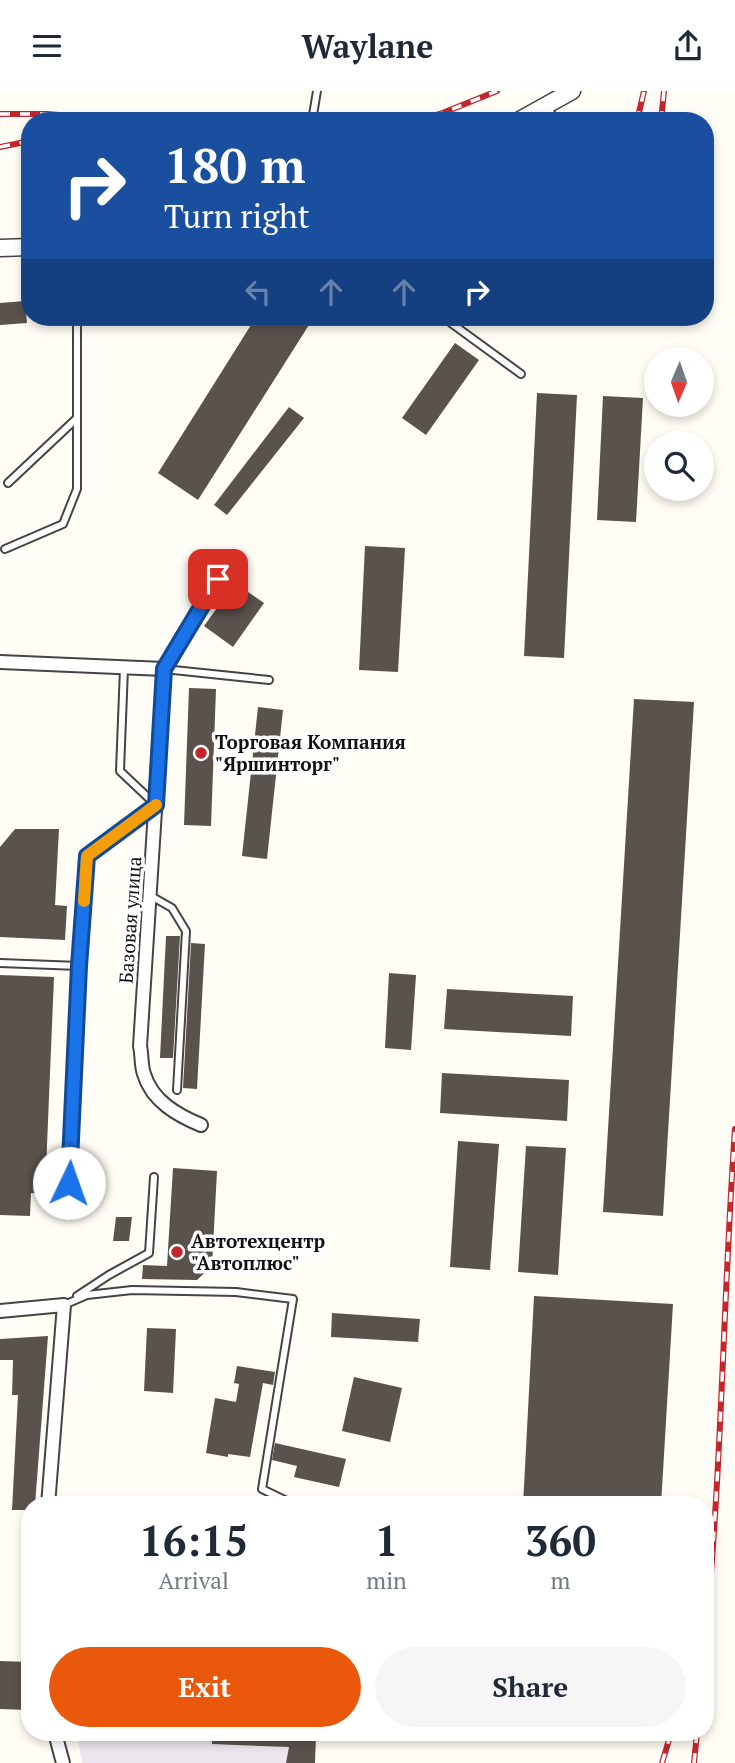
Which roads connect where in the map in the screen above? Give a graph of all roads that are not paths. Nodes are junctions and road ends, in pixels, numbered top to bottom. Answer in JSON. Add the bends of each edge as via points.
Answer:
{"nodes":[{"id":1,"x":317,"y":91,"type":"edge"},
{"id":2,"x":572,"y":91,"type":"edge"},
{"id":3,"x":547,"y":105,"type":"junction"},
{"id":4,"x":314,"y":112,"type":"edge"},
{"id":5,"x":534,"y":112,"type":"edge"},
{"id":6,"x":550,"y":112,"type":"edge"},
{"id":7,"x":21,"y":247,"type":"edge"},
{"id":8,"x":0,"y":248,"type":"edge"},
{"id":9,"x":77,"y":326,"type":"edge"},
{"id":10,"x":456,"y":326,"type":"edge"},
{"id":11,"x":521,"y":374,"type":"dead end"},
{"id":12,"x":76,"y":419,"type":"junction"},
{"id":13,"x":8,"y":483,"type":"dead end"},
{"id":14,"x":5,"y":549,"type":"dead end"},
{"id":15,"x":218,"y":579,"type":"dead end"},
{"id":16,"x":0,"y":662,"type":"edge"},
{"id":17,"x":124,"y":668,"type":"junction"},
{"id":18,"x":164,"y":669,"type":"junction"},
{"id":19,"x":269,"y":680,"type":"dead end"},
{"id":20,"x":156,"y":805,"type":"junction"},
{"id":21,"x":151,"y":896,"type":"junction"},
{"id":22,"x":0,"y":963,"type":"edge"},
{"id":23,"x":79,"y":966,"type":"junction"},
{"id":24,"x":177,"y":1090,"type":"dead end"},
{"id":25,"x":201,"y":1125,"type":"dead end"},
{"id":26,"x":154,"y":1177,"type":"dead end"},
{"id":27,"x":69,"y":1183,"type":"dead end"},
{"id":28,"x":64,"y":1305,"type":"junction"},
{"id":29,"x":0,"y":1311,"type":"edge"},
{"id":30,"x":49,"y":1496,"type":"edge"},
{"id":31,"x":276,"y":1496,"type":"edge"},
{"id":32,"x":57,"y":1741,"type":"edge"},
{"id":33,"x":63,"y":1763,"type":"edge"}],
"edges":[{"from":1,"to":4,"type":"lane"},
{"from":2,"to":3,"type":"street"},
{"from":3,"to":5,"type":"street"},
{"from":3,"to":6,"type":"lane"},
{"from":7,"to":8,"type":"street"},
{"from":9,"to":12,"type":"lane"},
{"from":10,"to":11,"type":"lane"},
{"from":12,"to":13,"type":"lane"},
{"from":12,"to":14,"type":"lane","via":[[78,489],[63,524]]},
{"from":15,"to":18,"type":"street","name":"Базовая улица"},
{"from":16,"to":17,"type":"street"},
{"from":17,"to":18,"type":"street"},
{"from":17,"to":20,"type":"lane","via":[[120,771]]},
{"from":18,"to":19,"type":"lane"},
{"from":18,"to":20,"type":"street","name":"Базовая улица"},
{"from":20,"to":21,"type":"street","name":"Базовая улица"},
{"from":20,"to":23,"type":"lane","via":[[87,856]]},
{"from":21,"to":24,"type":"lane","via":[[172,908],[186,931]]},
{"from":21,"to":25,"type":"street","name":"Базовая улица","via":[[140,1046],[144,1074],[155,1096],[178,1115]]},
{"from":22,"to":23,"type":"lane"},
{"from":23,"to":27,"type":"lane"},
{"from":26,"to":28,"type":"lane","via":[[149,1253]]},
{"from":28,"to":29,"type":"street"},
{"from":28,"to":30,"type":"street"},
{"from":28,"to":31,"type":"lane","via":[[87,1296],[132,1290],[236,1292],[293,1299],[261,1489]]},
{"from":32,"to":33,"type":"street"}]}
